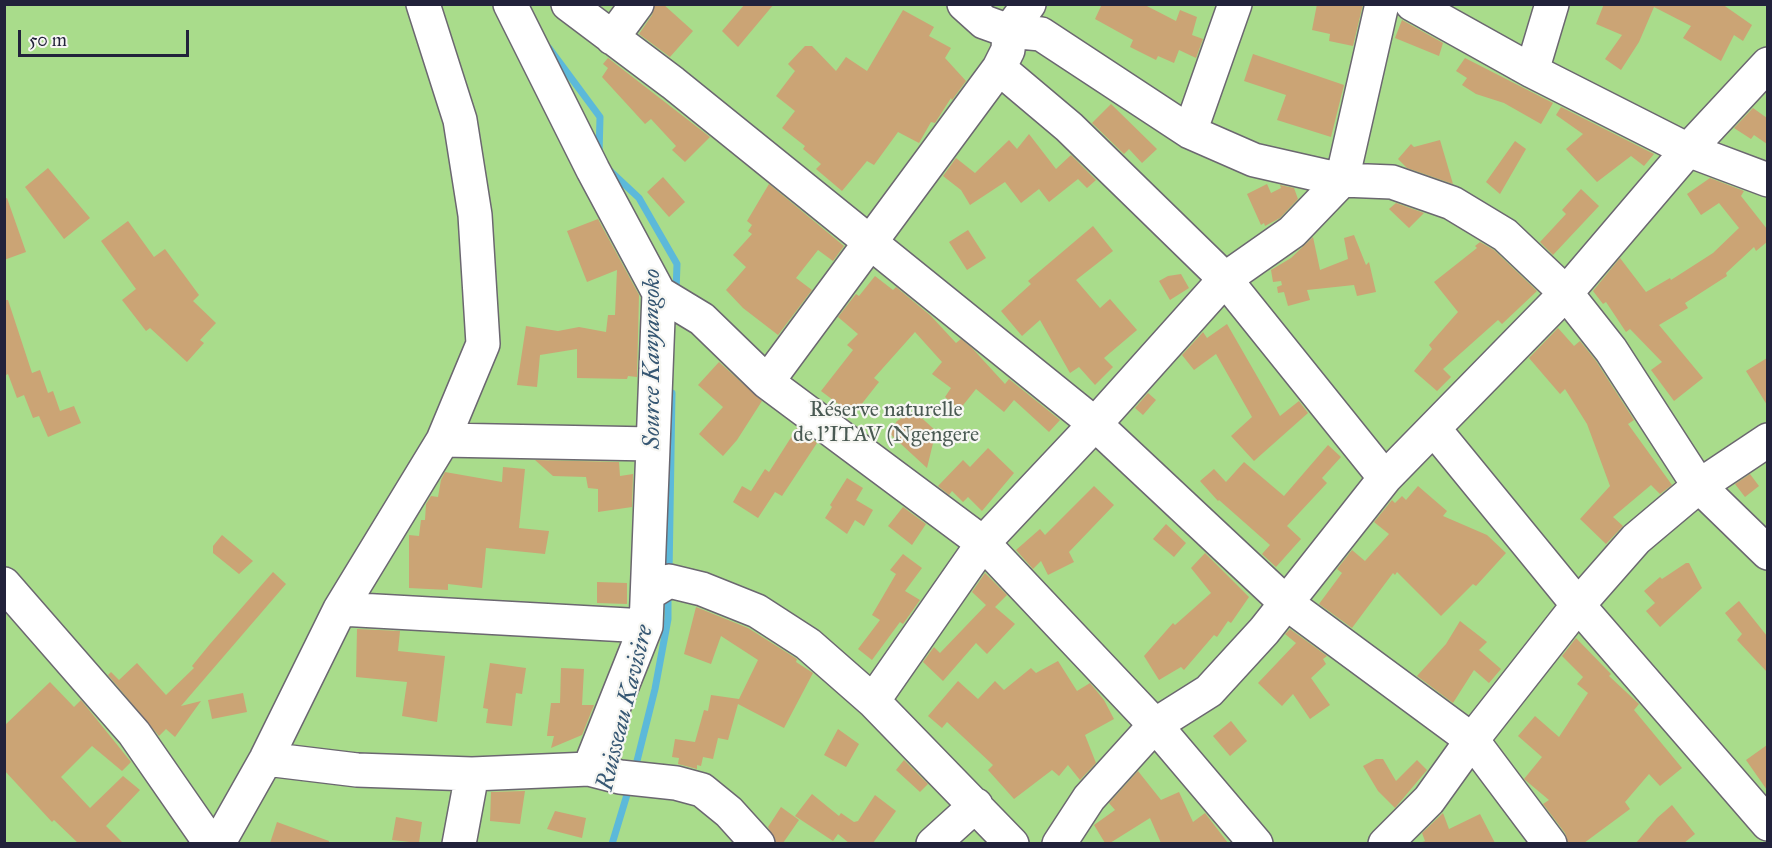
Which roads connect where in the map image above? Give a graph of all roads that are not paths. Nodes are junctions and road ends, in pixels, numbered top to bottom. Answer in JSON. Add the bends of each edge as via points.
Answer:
{"nodes":[{"id":1,"x":423,"y":4,"type":"edge"},
{"id":2,"x":510,"y":4,"type":"edge"},
{"id":3,"x":568,"y":4,"type":"edge"},
{"id":4,"x":637,"y":4,"type":"edge"},
{"id":5,"x":964,"y":4,"type":"edge"},
{"id":6,"x":1029,"y":4,"type":"edge"},
{"id":7,"x":1235,"y":4,"type":"edge"},
{"id":8,"x":1382,"y":4,"type":"edge"},
{"id":9,"x":1412,"y":4,"type":"edge"},
{"id":10,"x":1551,"y":4,"type":"edge"},
{"id":11,"x":1010,"y":31,"type":"junction"},
{"id":12,"x":612,"y":38,"type":"junction"},
{"id":13,"x":1767,"y":64,"type":"edge"},
{"id":14,"x":999,"y":68,"type":"junction"},
{"id":15,"x":1532,"y":71,"type":"junction"},
{"id":16,"x":1190,"y":132,"type":"junction"},
{"id":17,"x":1688,"y":150,"type":"junction"},
{"id":18,"x":1342,"y":180,"type":"junction"},
{"id":19,"x":1767,"y":180,"type":"edge"},
{"id":20,"x":870,"y":242,"type":"junction"},
{"id":21,"x":1225,"y":279,"type":"junction"},
{"id":22,"x":659,"y":293,"type":"junction"},
{"id":23,"x":1566,"y":293,"type":"junction"},
{"id":24,"x":766,"y":382,"type":"junction"},
{"id":25,"x":1095,"y":424,"type":"junction"},
{"id":26,"x":1434,"y":429,"type":"junction"},
{"id":27,"x":443,"y":440,"type":"junction"},
{"id":28,"x":1767,"y":440,"type":"edge"},
{"id":29,"x":652,"y":444,"type":"junction"},
{"id":30,"x":1385,"y":478,"type":"junction"},
{"id":31,"x":1699,"y":486,"type":"junction"},
{"id":32,"x":982,"y":543,"type":"junction"},
{"id":33,"x":1767,"y":553,"type":"edge"},
{"id":34,"x":4,"y":584,"type":"edge"},
{"id":35,"x":648,"y":594,"type":"junction"},
{"id":36,"x":1285,"y":602,"type":"junction"},
{"id":37,"x":1578,"y":605,"type":"junction"},
{"id":38,"x":340,"y":609,"type":"junction"},
{"id":39,"x":646,"y":626,"type":"junction"},
{"id":40,"x":873,"y":700,"type":"junction"},
{"id":41,"x":1155,"y":726,"type":"junction"},
{"id":42,"x":1472,"y":740,"type":"junction"},
{"id":43,"x":266,"y":759,"type":"junction"},
{"id":44,"x":589,"y":768,"type":"junction"},
{"id":45,"x":472,"y":774,"type":"junction"},
{"id":46,"x":976,"y":805,"type":"junction"},
{"id":47,"x":1767,"y":824,"type":"edge"},
{"id":48,"x":211,"y":843,"type":"edge"},
{"id":49,"x":218,"y":843,"type":"edge"},
{"id":50,"x":459,"y":843,"type":"edge"},
{"id":51,"x":758,"y":843,"type":"edge"},
{"id":52,"x":933,"y":843,"type":"edge"},
{"id":53,"x":1012,"y":843,"type":"edge"},
{"id":54,"x":1059,"y":843,"type":"edge"},
{"id":55,"x":1256,"y":843,"type":"edge"},
{"id":56,"x":1385,"y":843,"type":"edge"},
{"id":57,"x":1550,"y":843,"type":"edge"}],
"edges":[{"from":1,"to":27,"type":"street","via":[[460,120],[475,215],[481,291],[483,344]]},
{"from":2,"to":22,"type":"street","via":[[592,170]]},
{"from":3,"to":12,"type":"street"},
{"from":4,"to":12,"type":"street"},
{"from":5,"to":11,"type":"street","via":[[984,22]]},
{"from":6,"to":11,"type":"street"},
{"from":7,"to":16,"type":"street"},
{"from":8,"to":18,"type":"street"},
{"from":9,"to":15,"type":"street"},
{"from":10,"to":15,"type":"street"},
{"from":11,"to":14,"type":"street","via":[[1008,50]]},
{"from":11,"to":16,"type":"street","via":[[1041,34]]},
{"from":12,"to":20,"type":"street"},
{"from":13,"to":17,"type":"street"},
{"from":14,"to":20,"type":"street"},
{"from":14,"to":21,"type":"street","via":[[1069,127]]},
{"from":15,"to":17,"type":"street"},
{"from":16,"to":18,"type":"street","via":[[1254,160]]},
{"from":17,"to":19,"type":"street"},
{"from":17,"to":23,"type":"street"},
{"from":18,"to":21,"type":"street","via":[[1292,232]]},
{"from":18,"to":23,"type":"street","via":[[1392,182],[1452,203],[1505,236]]},
{"from":20,"to":24,"type":"street"},
{"from":20,"to":25,"type":"street"},
{"from":21,"to":25,"type":"street"},
{"from":21,"to":30,"type":"street"},
{"from":22,"to":24,"type":"street","via":[[702,319]]},
{"from":22,"to":29,"type":"street"},
{"from":23,"to":26,"type":"street"},
{"from":23,"to":31,"type":"street","via":[[1611,350]]},
{"from":24,"to":32,"type":"street"},
{"from":25,"to":32,"type":"street"},
{"from":25,"to":36,"type":"street"},
{"from":26,"to":30,"type":"street"},
{"from":26,"to":37,"type":"street"},
{"from":27,"to":29,"type":"street"},
{"from":27,"to":38,"type":"street"},
{"from":28,"to":31,"type":"street"},
{"from":29,"to":35,"type":"street"},
{"from":30,"to":36,"type":"street"},
{"from":31,"to":33,"type":"street"},
{"from":31,"to":37,"type":"street","via":[[1636,539]]},
{"from":32,"to":40,"type":"street"},
{"from":32,"to":41,"type":"street"},
{"from":34,"to":48,"type":"street","via":[[134,733]]},
{"from":35,"to":39,"type":"street"},
{"from":35,"to":40,"type":"street","via":[[669,581],[702,589],[757,611],[808,644]]},
{"from":36,"to":41,"type":"street","via":[[1209,691]]},
{"from":36,"to":42,"type":"street"},
{"from":37,"to":42,"type":"street"},
{"from":37,"to":47,"type":"street"},
{"from":38,"to":39,"type":"street"},
{"from":38,"to":43,"type":"street"},
{"from":39,"to":44,"type":"street"},
{"from":40,"to":46,"type":"street"},
{"from":41,"to":54,"type":"street","via":[[1089,798]]},
{"from":41,"to":55,"type":"street"},
{"from":42,"to":56,"type":"street","via":[[1429,800]]},
{"from":42,"to":57,"type":"street"},
{"from":43,"to":45,"type":"street","via":[[357,770]]},
{"from":43,"to":49,"type":"street"},
{"from":44,"to":45,"type":"street"},
{"from":44,"to":51,"type":"street","via":[[702,790]]},
{"from":45,"to":50,"type":"street"},
{"from":46,"to":52,"type":"street"},
{"from":46,"to":53,"type":"street"}]}
